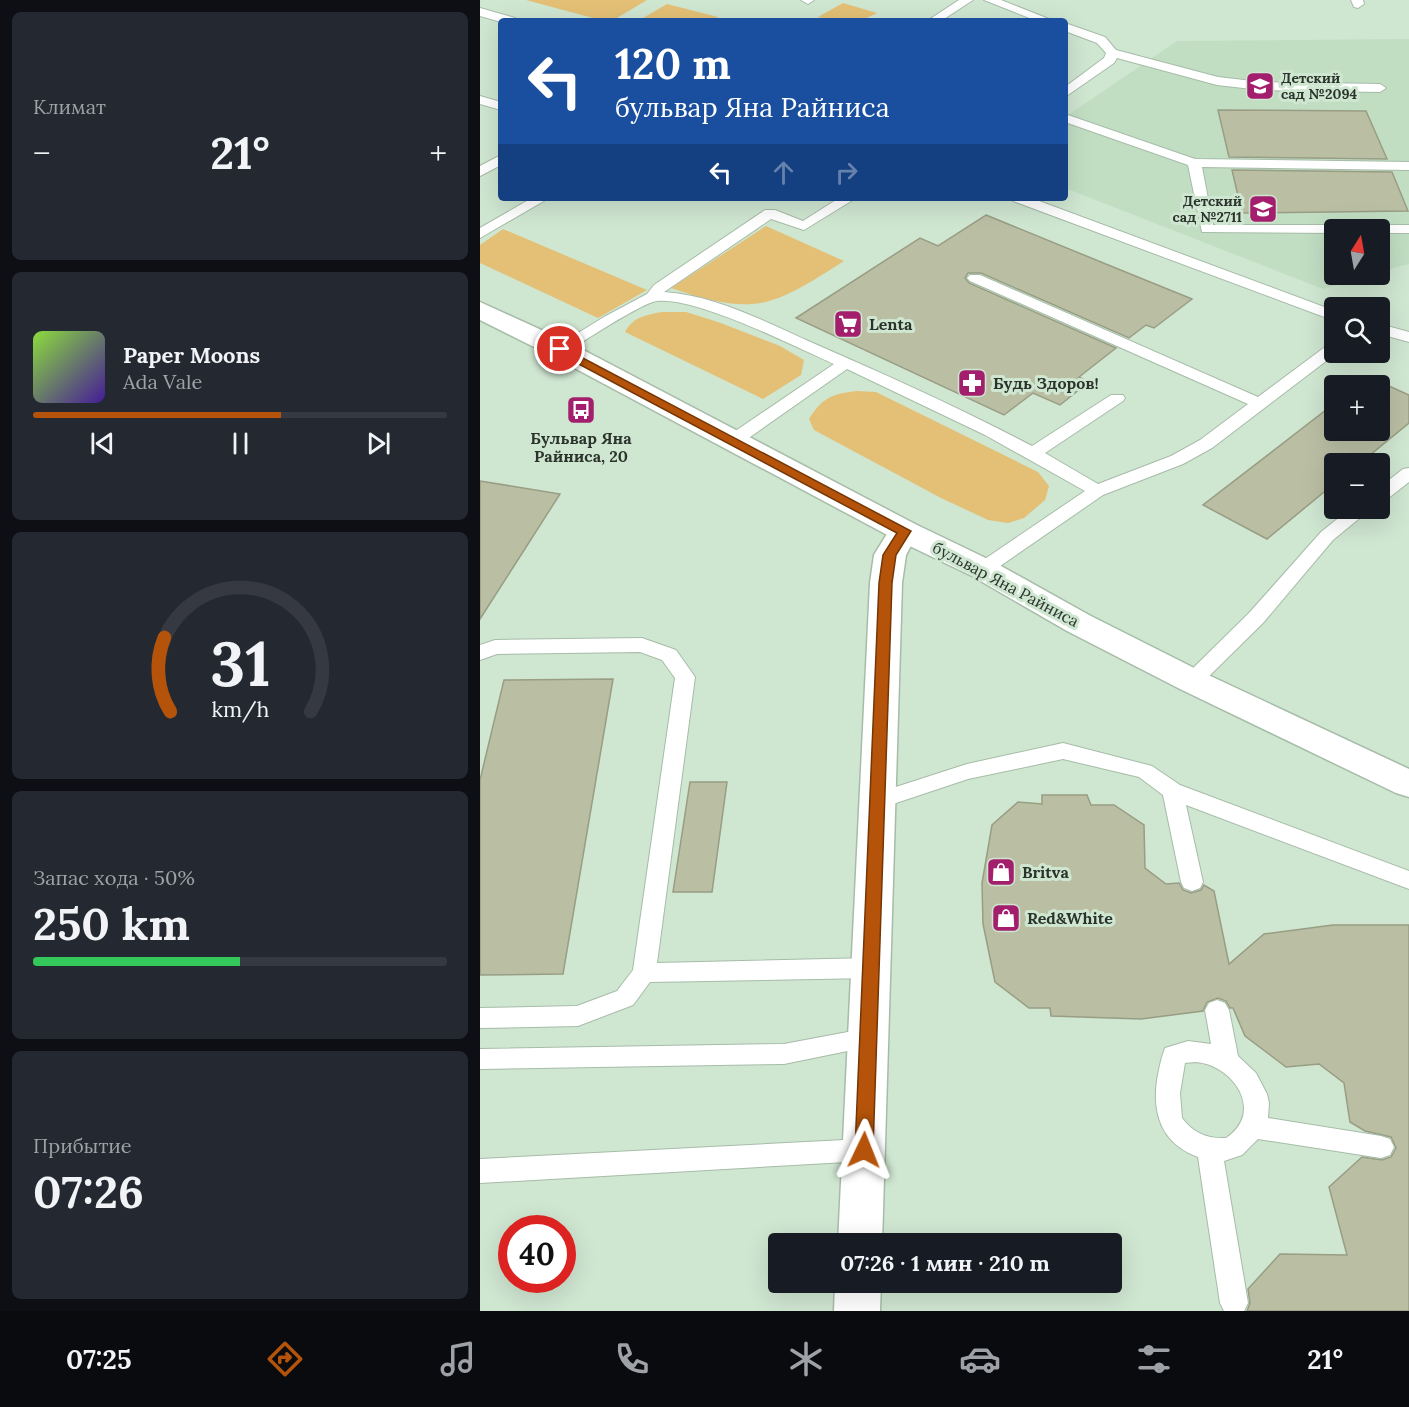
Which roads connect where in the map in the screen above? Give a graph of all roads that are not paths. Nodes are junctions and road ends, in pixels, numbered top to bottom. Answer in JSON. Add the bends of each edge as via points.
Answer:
{"nodes":[{"id":1,"x":967,"y":0,"type":"edge"},
{"id":2,"x":990,"y":0,"type":"edge"},
{"id":3,"x":480,"y":12,"type":"edge"},
{"id":4,"x":501,"y":18,"type":"edge"},
{"id":5,"x":938,"y":18,"type":"edge"},
{"id":6,"x":1040,"y":18,"type":"edge"},
{"id":7,"x":1068,"y":28,"type":"edge"},
{"id":8,"x":1112,"y":52,"type":"junction"},
{"id":9,"x":1380,"y":88,"type":"dead end"},
{"id":10,"x":1068,"y":91,"type":"edge"},
{"id":11,"x":480,"y":100,"type":"edge"},
{"id":12,"x":498,"y":105,"type":"edge"},
{"id":13,"x":1068,"y":119,"type":"edge"},
{"id":14,"x":498,"y":161,"type":"edge"},
{"id":15,"x":1194,"y":164,"type":"junction"},
{"id":16,"x":1409,"y":166,"type":"edge"},
{"id":17,"x":480,"y":172,"type":"edge"},
{"id":18,"x":537,"y":201,"type":"edge"},
{"id":19,"x":844,"y":201,"type":"edge"},
{"id":20,"x":1026,"y":201,"type":"edge"},
{"id":21,"x":1409,"y":228,"type":"edge"},
{"id":22,"x":480,"y":234,"type":"edge"},
{"id":23,"x":975,"y":279,"type":"dead end"},
{"id":24,"x":653,"y":296,"type":"junction"},
{"id":25,"x":480,"y":310,"type":"edge"},
{"id":26,"x":1324,"y":312,"type":"edge"},
{"id":27,"x":1390,"y":332,"type":"edge"},
{"id":28,"x":1409,"y":337,"type":"edge"},
{"id":29,"x":560,"y":349,"type":"junction"},
{"id":30,"x":1324,"y":355,"type":"edge"},
{"id":31,"x":845,"y":363,"type":"junction"},
{"id":32,"x":1117,"y":398,"type":"dead end"},
{"id":33,"x":1261,"y":404,"type":"junction"},
{"id":34,"x":734,"y":440,"type":"junction"},
{"id":35,"x":1035,"y":452,"type":"junction"},
{"id":36,"x":1409,"y":473,"type":"edge"},
{"id":37,"x":1390,"y":488,"type":"edge"},
{"id":38,"x":1097,"y":491,"type":"junction"},
{"id":39,"x":1349,"y":519,"type":"edge"},
{"id":40,"x":904,"y":531,"type":"junction"},
{"id":41,"x":983,"y":569,"type":"junction"},
{"id":42,"x":485,"y":645,"type":"edge"},
{"id":43,"x":1192,"y":681,"type":"junction"},
{"id":44,"x":1409,"y":784,"type":"edge"},
{"id":45,"x":1173,"y":790,"type":"junction"},
{"id":46,"x":878,"y":801,"type":"junction"},
{"id":47,"x":1409,"y":880,"type":"edge"},
{"id":48,"x":1192,"y":882,"type":"dead end"},
{"id":49,"x":871,"y":968,"type":"junction"},
{"id":50,"x":644,"y":973,"type":"junction"},
{"id":51,"x":1217,"y":1010,"type":"dead end"},
{"id":52,"x":480,"y":1018,"type":"edge"},
{"id":53,"x":868,"y":1038,"type":"junction"},
{"id":54,"x":480,"y":1059,"type":"edge"},
{"id":55,"x":1227,"y":1061,"type":"junction"},
{"id":56,"x":1253,"y":1126,"type":"junction"},
{"id":57,"x":1381,"y":1146,"type":"dead end"},
{"id":58,"x":1209,"y":1149,"type":"junction"},
{"id":59,"x":864,"y":1150,"type":"junction"},
{"id":60,"x":480,"y":1171,"type":"edge"},
{"id":61,"x":860,"y":1233,"type":"edge"},
{"id":62,"x":858,"y":1293,"type":"edge"},
{"id":63,"x":1234,"y":1303,"type":"dead end"},
{"id":64,"x":857,"y":1311,"type":"edge"}],
"edges":[{"from":1,"to":5,"type":"lane"},
{"from":2,"to":6,"type":"lane"},
{"from":3,"to":4,"type":"lane"},
{"from":7,"to":8,"type":"lane","via":[[1101,40]]},
{"from":8,"to":9,"type":"lane","via":[[1217,81],[1261,86]]},
{"from":8,"to":10,"type":"lane","via":[[1110,60]]},
{"from":11,"to":12,"type":"lane"},
{"from":13,"to":15,"type":"lane"},
{"from":14,"to":17,"type":"lane"},
{"from":15,"to":16,"type":"lane"},
{"from":15,"to":21,"type":"lane","via":[[1207,229]]},
{"from":18,"to":22,"type":"lane"},
{"from":19,"to":24,"type":"lane","via":[[804,226],[770,213],[659,288]]},
{"from":20,"to":26,"type":"lane"},
{"from":23,"to":33,"type":"lane"},
{"from":24,"to":29,"type":"lane"},
{"from":24,"to":31,"type":"lane","via":[[687,300],[758,324]]},
{"from":25,"to":29,"type":"main road","name":"бульвар Яна Райниса"},
{"from":27,"to":28,"type":"lane"},
{"from":29,"to":34,"type":"main road","name":"бульвар Яна Райниса"},
{"from":30,"to":33,"type":"lane"},
{"from":31,"to":34,"type":"lane"},
{"from":31,"to":35,"type":"lane"},
{"from":32,"to":35,"type":"lane"},
{"from":33,"to":38,"type":"lane","via":[[1178,460]]},
{"from":34,"to":40,"type":"main road","name":"бульвар Яна Райниса"},
{"from":35,"to":38,"type":"lane"},
{"from":36,"to":37,"type":"lane"},
{"from":38,"to":41,"type":"lane"},
{"from":39,"to":43,"type":"lane","via":[[1327,536],[1256,618]]},
{"from":40,"to":41,"type":"main road","name":"бульвар Яна Райниса"},
{"from":40,"to":46,"type":"main road","via":[[890,555],[886,583]]},
{"from":41,"to":43,"type":"main road","name":"бульвар Яна Райниса"},
{"from":42,"to":50,"type":"lane","via":[[642,645],[669,655],[685,677]]},
{"from":43,"to":44,"type":"main road","name":"бульвар Яна Райниса"},
{"from":45,"to":46,"type":"lane","via":[[1146,771],[1063,751],[968,772]]},
{"from":45,"to":47,"type":"lane"},
{"from":45,"to":48,"type":"lane"},
{"from":46,"to":49,"type":"main road"},
{"from":49,"to":50,"type":"lane"},
{"from":49,"to":53,"type":"main road"},
{"from":50,"to":52,"type":"lane","via":[[626,998],[578,1016]]},
{"from":51,"to":55,"type":"lane"},
{"from":53,"to":54,"type":"lane","via":[[784,1054]]},
{"from":53,"to":59,"type":"main road"},
{"from":55,"to":56,"type":"lane","via":[[1254,1088],[1258,1105]]},
{"from":55,"to":58,"type":"lane","via":[[1206,1051],[1174,1055],[1169,1115],[1176,1130]]},
{"from":56,"to":57,"type":"lane"},
{"from":56,"to":58,"type":"lane","via":[[1228,1149]]},
{"from":58,"to":63,"type":"lane"},
{"from":59,"to":60,"type":"lane"},
{"from":59,"to":61,"type":"main road"},
{"from":62,"to":64,"type":"main road"}]}
